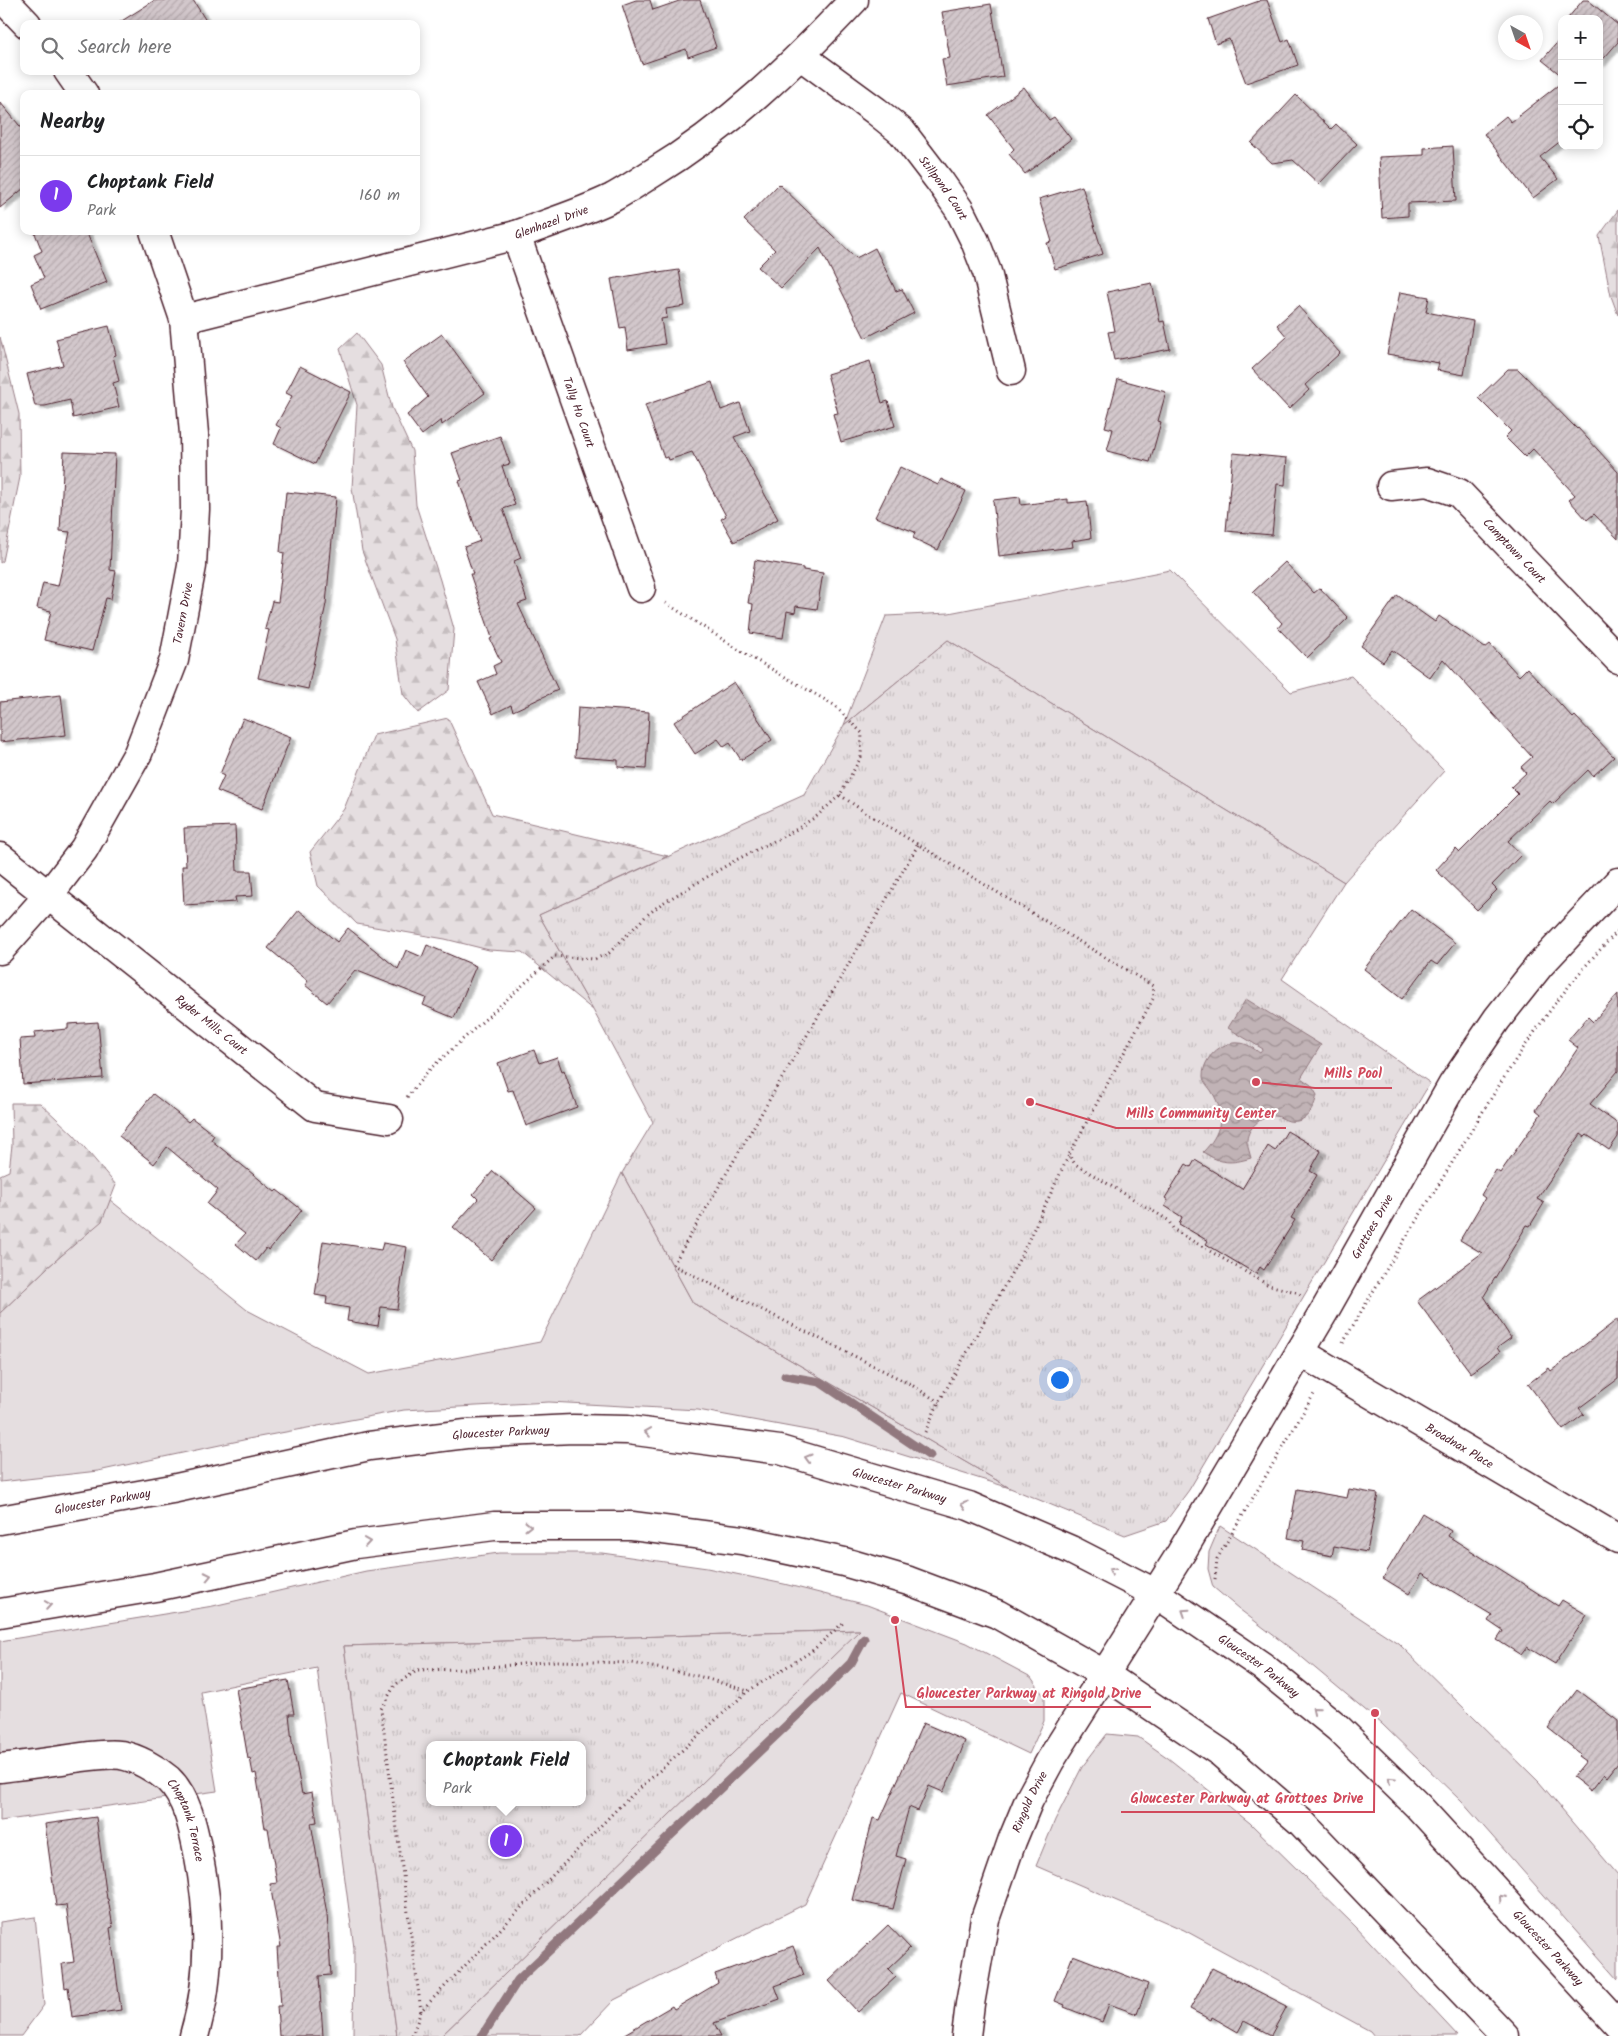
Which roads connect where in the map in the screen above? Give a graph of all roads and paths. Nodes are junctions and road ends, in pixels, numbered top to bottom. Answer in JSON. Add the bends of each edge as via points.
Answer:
{"nodes":[{"id":1,"x":4,"y":0,"type":"edge"},
{"id":2,"x":854,"y":0,"type":"edge"},
{"id":3,"x":23,"y":20,"type":"edge"},
{"id":4,"x":801,"y":56,"type":"junction"},
{"id":5,"x":71,"y":75,"type":"edge"},
{"id":6,"x":81,"y":90,"type":"edge"},
{"id":7,"x":155,"y":235,"type":"edge"},
{"id":8,"x":516,"y":235,"type":"junction"},
{"id":9,"x":184,"y":319,"type":"junction"},
{"id":10,"x":1011,"y":371,"type":"dead end"},
{"id":11,"x":1391,"y":486,"type":"dead end"},
{"id":12,"x":641,"y":588,"type":"joint"},
{"id":13,"x":1618,"y":659,"type":"edge"},
{"id":14,"x":840,"y":795,"type":"junction"},
{"id":15,"x":918,"y":845,"type":"junction"},
{"id":16,"x":0,"y":856,"type":"edge"},
{"id":17,"x":1618,"y":882,"type":"edge"},
{"id":18,"x":48,"y":896,"type":"junction"},
{"id":19,"x":1618,"y":931,"type":"edge"},
{"id":20,"x":0,"y":950,"type":"edge"},
{"id":21,"x":389,"y":1119,"type":"joint"},
{"id":22,"x":1069,"y":1155,"type":"junction"},
{"id":23,"x":1325,"y":1310,"type":"junction"},
{"id":24,"x":1352,"y":1327,"type":"junction"},
{"id":25,"x":1300,"y":1352,"type":"junction"},
{"id":26,"x":1329,"y":1368,"type":"junction"},
{"id":27,"x":939,"y":1402,"type":"junction"},
{"id":28,"x":925,"y":1432,"type":"dead end"},
{"id":29,"x":0,"y":1520,"type":"edge"},
{"id":30,"x":1618,"y":1539,"type":"edge"},
{"id":31,"x":1215,"y":1579,"type":"dead end"},
{"id":32,"x":1156,"y":1593,"type":"junction"},
{"id":33,"x":0,"y":1612,"type":"edge"},
{"id":34,"x":844,"y":1622,"type":"dead end"},
{"id":35,"x":1104,"y":1674,"type":"junction"},
{"id":36,"x":748,"y":1691,"type":"junction"},
{"id":37,"x":0,"y":1768,"type":"edge"},
{"id":38,"x":421,"y":2011,"type":"junction"},
{"id":39,"x":1618,"y":2024,"type":"edge"},
{"id":40,"x":194,"y":2036,"type":"edge"},
{"id":41,"x":412,"y":2036,"type":"edge"},
{"id":42,"x":966,"y":2036,"type":"edge"},
{"id":43,"x":1505,"y":2036,"type":"edge"}],
"edges":[{"from":1,"to":3,"type":"street"},
{"from":2,"to":4,"type":"street","name":"Glenhazel Drive"},
{"from":4,"to":8,"type":"street","name":"Glenhazel Drive","via":[[755,99],[680,156],[613,197]]},
{"from":4,"to":10,"type":"street","name":"Stillpond Court","via":[[902,132],[946,189],[975,241],[987,272]]},
{"from":5,"to":6,"type":"street"},
{"from":7,"to":9,"type":"street","name":"Tavern Drive"},
{"from":8,"to":9,"type":"street","name":"Glenhazel Drive"},
{"from":8,"to":12,"type":"street","name":"Tally Ho Court"},
{"from":9,"to":18,"type":"street","name":"Tavern Drive","via":[[194,434],[195,509],[192,566],[174,660],[138,753],[84,849]]},
{"from":11,"to":13,"type":"street","name":"Camptown Court","via":[[1427,482],[1459,494]]},
{"from":12,"to":14,"type":"path","via":[[834,705],[854,724],[862,733],[861,757]]},
{"from":14,"to":15,"type":"path"},
{"from":14,"to":21,"type":"path","via":[[817,816],[792,832],[661,904],[609,953],[595,959],[555,956],[430,1069]]},
{"from":15,"to":22,"type":"path","via":[[1153,986],[1154,997]]},
{"from":15,"to":27,"type":"path","via":[[674,1265],[910,1384]]},
{"from":16,"to":18,"type":"street","name":"Ryder Mills Court"},
{"from":17,"to":23,"type":"street","name":"Grottoes Drive","via":[[1539,966],[1497,1019],[1453,1084]]},
{"from":18,"to":20,"type":"street","name":"Tavern Drive"},
{"from":18,"to":21,"type":"street","name":"Ryder Mills Court","via":[[315,1107]]},
{"from":19,"to":24,"type":"path","via":[[1588,961],[1505,1074]]},
{"from":22,"to":23,"type":"path","via":[[1075,1164],[1168,1220],[1174,1230],[1268,1285],[1296,1292]]},
{"from":22,"to":27,"type":"path","via":[[1020,1258]]},
{"from":23,"to":24,"type":"path"},
{"from":23,"to":25,"type":"street","name":"Grottoes Drive"},
{"from":24,"to":26,"type":"path"},
{"from":25,"to":26,"type":"street","name":"Broadnax Place"},
{"from":25,"to":32,"type":"street","name":"Grottoes Drive"},
{"from":26,"to":30,"type":"street","name":"Broadnax Place"},
{"from":26,"to":31,"type":"path","via":[[1217,1560]]},
{"from":27,"to":28,"type":"path"},
{"from":32,"to":29,"type":"street","name":"Gloucester Parkway","one_way":true,"via":[[1071,1550],[969,1506],[780,1450],[628,1430],[466,1434],[369,1446],[172,1489]]},
{"from":32,"to":35,"type":"street","name":"Ringold Drive"},
{"from":39,"to":32,"type":"street","name":"Gloucester Parkway","one_way":true,"via":[[1418,1806],[1338,1728],[1262,1666]]},
{"from":33,"to":35,"type":"street","one_way":true,"via":[[155,1587],[356,1544],[494,1526],[632,1526],[742,1540],[844,1562],[909,1581],[997,1614]]},
{"from":34,"to":36,"type":"path","via":[[812,1651]]},
{"from":35,"to":42,"type":"street","name":"Ringold Drive","via":[[1050,1761],[1012,1841],[985,1919]]},
{"from":35,"to":43,"type":"street","via":[[1221,1753],[1301,1822]]},
{"from":36,"to":38,"type":"path","via":[[618,1808]]},
{"from":36,"to":38,"type":"path","via":[[698,1676],[632,1663],[556,1661],[418,1670],[395,1685],[381,1709]]},
{"from":37,"to":40,"type":"street","name":"Choptank Terrace","via":[[121,1755],[146,1764],[169,1780],[184,1803],[194,1831],[207,1913],[207,1968]]},
{"from":38,"to":41,"type":"path"}]}
